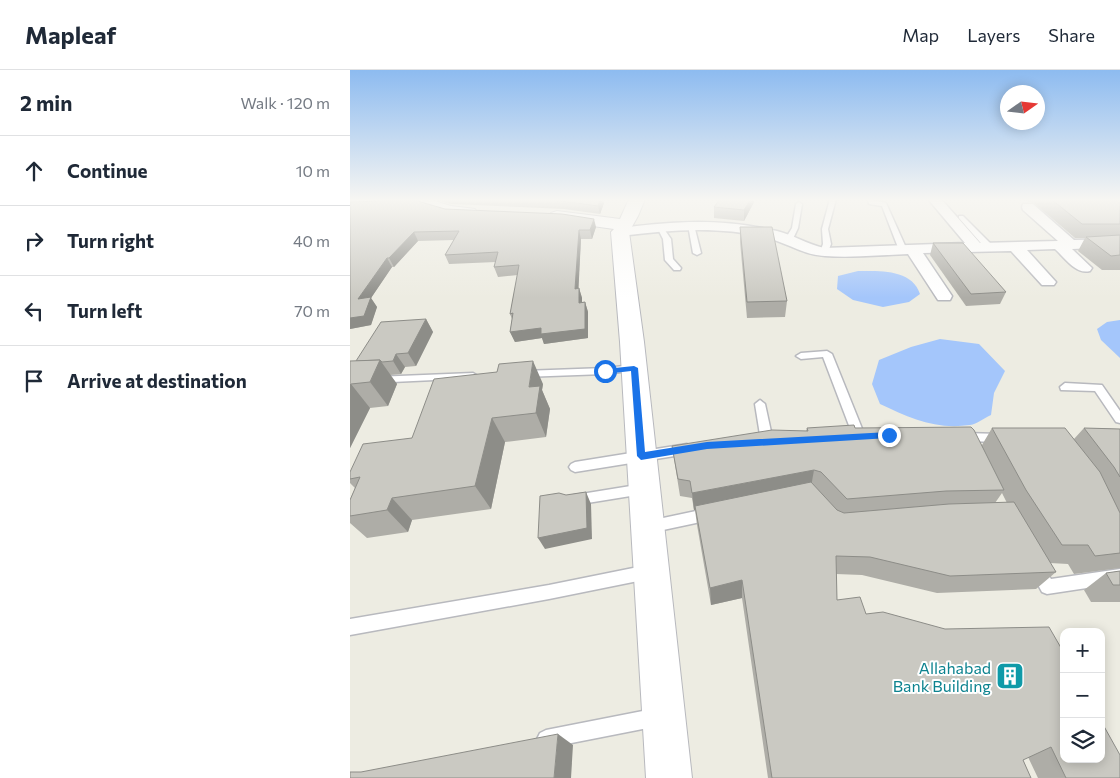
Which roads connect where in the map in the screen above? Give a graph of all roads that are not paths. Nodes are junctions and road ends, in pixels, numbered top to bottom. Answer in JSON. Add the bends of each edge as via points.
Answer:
{"nodes":[{"id":1,"x":628,"y":232,"type":"edge"},
{"id":2,"x":663,"y":232,"type":"edge"},
{"id":3,"x":692,"y":232,"type":"edge"},
{"id":4,"x":757,"y":232,"type":"edge"},
{"id":5,"x":793,"y":232,"type":"edge"},
{"id":6,"x":825,"y":232,"type":"edge"},
{"id":7,"x":899,"y":232,"type":"edge"},
{"id":8,"x":968,"y":232,"type":"edge"},
{"id":9,"x":972,"y":232,"type":"edge"},
{"id":10,"x":1052,"y":232,"type":"edge"},
{"id":11,"x":788,"y":241,"type":"junction"},
{"id":12,"x":1120,"y":243,"type":"edge"},
{"id":13,"x":1064,"y":244,"type":"junction"},
{"id":14,"x":1014,"y":245,"type":"junction"},
{"id":15,"x":983,"y":247,"type":"junction"},
{"id":16,"x":908,"y":250,"type":"junction"},
{"id":17,"x":824,"y":252,"type":"junction"},
{"id":18,"x":697,"y":253,"type":"dead end"},
{"id":19,"x":676,"y":268,"type":"dead end"},
{"id":20,"x":1084,"y":268,"type":"dead end"},
{"id":21,"x":1048,"y":282,"type":"dead end"},
{"id":22,"x":944,"y":296,"type":"dead end"},
{"id":23,"x":801,"y":356,"type":"dead end"},
{"id":24,"x":634,"y":368,"type":"junction"},
{"id":25,"x":510,"y":374,"type":"edge"},
{"id":26,"x":482,"y":375,"type":"edge"},
{"id":27,"x":350,"y":381,"type":"edge"},
{"id":28,"x":1065,"y":387,"type":"dead end"},
{"id":29,"x":760,"y":404,"type":"dead end"},
{"id":30,"x":1120,"y":419,"type":"edge"},
{"id":31,"x":874,"y":436,"type":"edge"},
{"id":32,"x":948,"y":437,"type":"edge"},
{"id":33,"x":967,"y":437,"type":"junction"},
{"id":34,"x":1015,"y":439,"type":"edge"},
{"id":35,"x":767,"y":441,"type":"edge"},
{"id":36,"x":697,"y":447,"type":"edge"},
{"id":37,"x":976,"y":454,"type":"edge"},
{"id":38,"x":641,"y":456,"type":"junction"},
{"id":39,"x":576,"y":467,"type":"dead end"},
{"id":40,"x":644,"y":489,"type":"junction"},
{"id":41,"x":571,"y":500,"type":"edge"},
{"id":42,"x":724,"y":511,"type":"edge"},
{"id":43,"x":648,"y":527,"type":"junction"},
{"id":44,"x":1028,"y":554,"type":"edge"},
{"id":45,"x":651,"y":572,"type":"junction"},
{"id":46,"x":1120,"y":576,"type":"edge"},
{"id":47,"x":350,"y":627,"type":"edge"},
{"id":48,"x":664,"y":716,"type":"junction"},
{"id":49,"x":526,"y":743,"type":"edge"},
{"id":50,"x":669,"y":778,"type":"edge"}],
"edges":[{"from":1,"to":24,"type":"street"},
{"from":2,"to":19,"type":"lane","via":[[667,238],[669,260]]},
{"from":3,"to":18,"type":"lane"},
{"from":4,"to":11,"type":"street"},
{"from":5,"to":11,"type":"lane"},
{"from":6,"to":17,"type":"lane"},
{"from":7,"to":16,"type":"lane"},
{"from":8,"to":15,"type":"street"},
{"from":9,"to":15,"type":"lane"},
{"from":10,"to":13,"type":"street"},
{"from":11,"to":17,"type":"street"},
{"from":12,"to":13,"type":"street"},
{"from":13,"to":14,"type":"street"},
{"from":13,"to":20,"type":"street"},
{"from":14,"to":15,"type":"street"},
{"from":14,"to":21,"type":"street"},
{"from":15,"to":16,"type":"street"},
{"from":16,"to":17,"type":"street"},
{"from":16,"to":22,"type":"street"},
{"from":23,"to":31,"type":"lane","via":[[827,354],[855,436]]},
{"from":24,"to":25,"type":"lane"},
{"from":24,"to":38,"type":"street"},
{"from":26,"to":27,"type":"lane"},
{"from":28,"to":30,"type":"lane","via":[[1098,388]]},
{"from":29,"to":35,"type":"lane"},
{"from":32,"to":33,"type":"lane"},
{"from":33,"to":34,"type":"lane"},
{"from":33,"to":37,"type":"lane"},
{"from":36,"to":38,"type":"lane"},
{"from":38,"to":39,"type":"lane"},
{"from":38,"to":40,"type":"street"},
{"from":40,"to":41,"type":"lane"},
{"from":40,"to":43,"type":"street"},
{"from":42,"to":43,"type":"lane"},
{"from":43,"to":45,"type":"street"},
{"from":44,"to":46,"type":"lane","via":[[1047,586]]},
{"from":45,"to":47,"type":"lane"},
{"from":45,"to":48,"type":"street"},
{"from":48,"to":49,"type":"lane"},
{"from":48,"to":50,"type":"street"}]}
